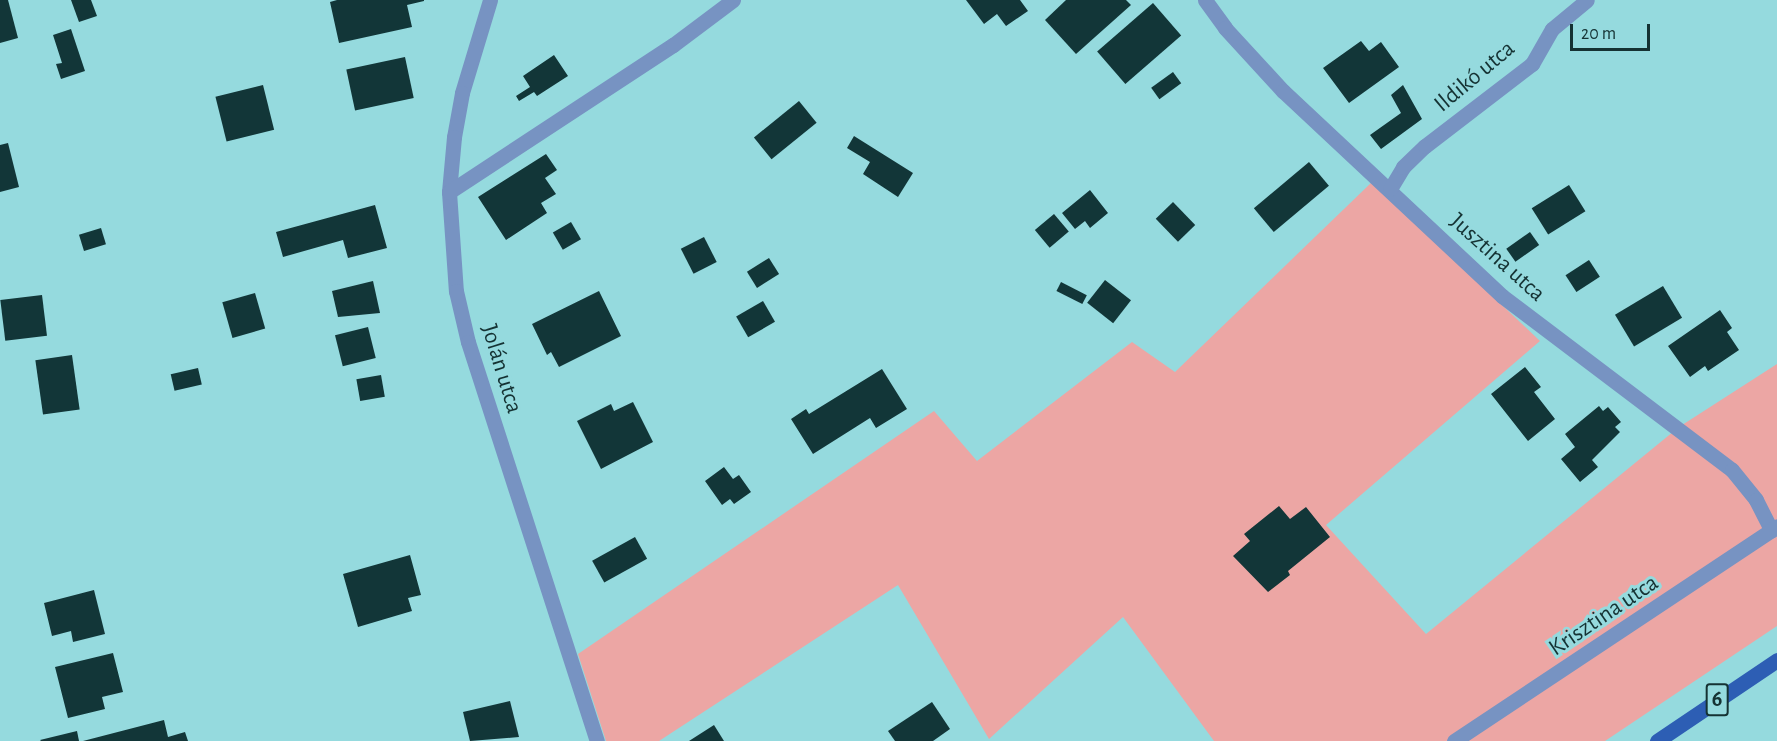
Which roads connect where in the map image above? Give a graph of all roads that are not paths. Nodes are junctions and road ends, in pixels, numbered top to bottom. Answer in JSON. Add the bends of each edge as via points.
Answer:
{"nodes":[{"id":1,"x":490,"y":0,"type":"edge"},
{"id":2,"x":733,"y":0,"type":"edge"},
{"id":3,"x":1206,"y":0,"type":"edge"},
{"id":4,"x":1587,"y":0,"type":"edge"},
{"id":5,"x":1390,"y":189,"type":"junction"},
{"id":6,"x":449,"y":192,"type":"junction"},
{"id":7,"x":1774,"y":528,"type":"edge"},
{"id":8,"x":1777,"y":660,"type":"edge"},
{"id":9,"x":597,"y":741,"type":"edge"},
{"id":10,"x":1454,"y":741,"type":"edge"},
{"id":11,"x":1658,"y":741,"type":"edge"}],
"edges":[{"from":1,"to":6,"type":"street","name":"Jolán utca","via":[[462,93]]},
{"from":2,"to":6,"type":"street","via":[[673,45]]},
{"from":3,"to":5,"type":"street","name":"Jusztina utca","via":[[1224,28],[1283,91]]},
{"from":4,"to":5,"type":"street","name":"Ildikó utca","via":[[1552,29],[1532,64],[1425,146],[1403,167]]},
{"from":5,"to":7,"type":"street","name":"Jusztina utca","via":[[1502,296],[1732,470]]},
{"from":6,"to":9,"type":"street","name":"Jolán utca","via":[[456,291],[468,342]]},
{"from":7,"to":10,"type":"street","name":"Krisztina utca"},
{"from":8,"to":11,"type":"main road","number":"6"}]}
